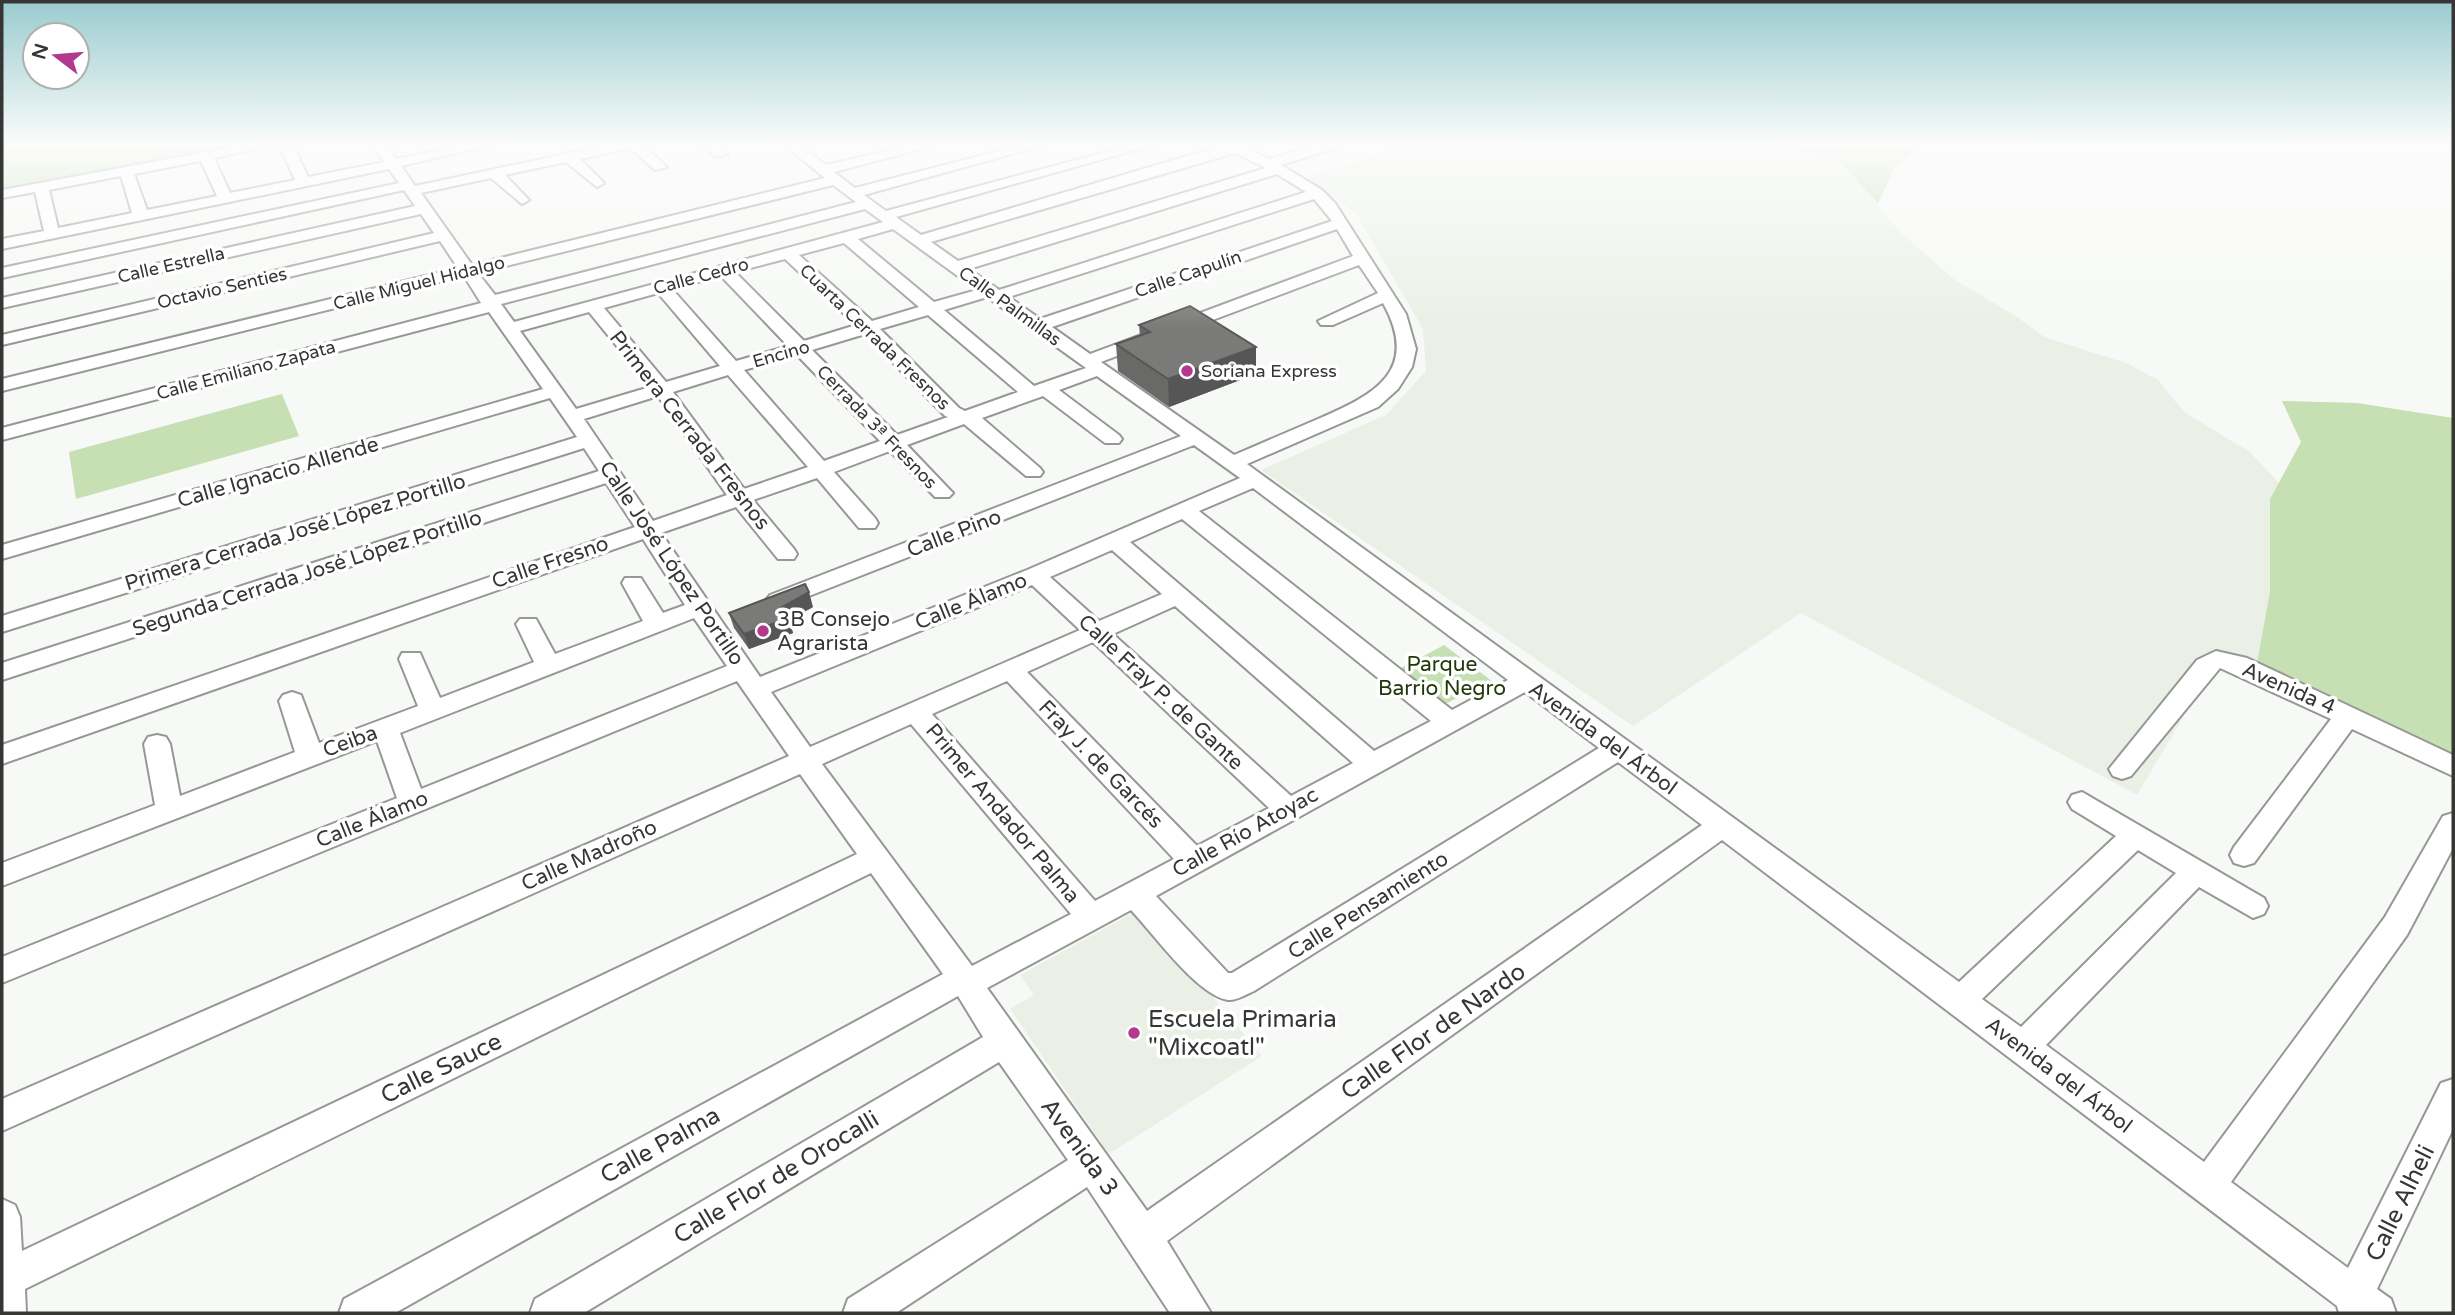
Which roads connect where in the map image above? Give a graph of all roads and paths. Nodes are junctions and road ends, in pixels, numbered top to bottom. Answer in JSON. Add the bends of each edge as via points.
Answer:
{"nodes":[{"id":1,"x":46,"y":206,"type":"edge"},
{"id":2,"x":138,"y":206,"type":"edge"},
{"id":3,"x":186,"y":206,"type":"edge"},
{"id":4,"x":322,"y":206,"type":"edge"},
{"id":5,"x":421,"y":206,"type":"edge"},
{"id":6,"x":712,"y":206,"type":"edge"},
{"id":7,"x":831,"y":206,"type":"edge"},
{"id":8,"x":871,"y":206,"type":"edge"},
{"id":9,"x":936,"y":206,"type":"edge"},
{"id":10,"x":1031,"y":206,"type":"edge"},
{"id":11,"x":1147,"y":206,"type":"edge"},
{"id":12,"x":1274,"y":206,"type":"edge"},
{"id":13,"x":1327,"y":206,"type":"edge"},
{"id":14,"x":423,"y":209,"type":"junction"},
{"id":15,"x":141,"y":216,"type":"junction"},
{"id":16,"x":889,"y":220,"type":"junction"},
{"id":17,"x":1340,"y":223,"type":"junction"},
{"id":18,"x":52,"y":234,"type":"junction"},
{"id":19,"x":443,"y":236,"type":"junction"},
{"id":20,"x":847,"y":237,"type":"junction"},
{"id":21,"x":919,"y":240,"type":"junction"},
{"id":22,"x":2,"y":244,"type":"edge"},
{"id":23,"x":788,"y":253,"type":"junction"},
{"id":24,"x":1363,"y":258,"type":"junction"},
{"id":25,"x":957,"y":267,"type":"junction"},
{"id":26,"x":724,"y":270,"type":"junction"},
{"id":27,"x":468,"y":271,"type":"junction"},
{"id":28,"x":2,"y":273,"type":"edge"},
{"id":29,"x":661,"y":287,"type":"junction"},
{"id":30,"x":993,"y":294,"type":"junction"},
{"id":31,"x":1388,"y":295,"type":"junction"},
{"id":32,"x":2,"y":303,"type":"edge"},
{"id":33,"x":490,"y":304,"type":"junction"},
{"id":34,"x":593,"y":306,"type":"junction"},
{"id":35,"x":930,"y":309,"type":"junction"},
{"id":36,"x":1327,"y":321,"type":"dead end"},
{"id":37,"x":1037,"y":326,"type":"junction"},
{"id":38,"x":868,"y":327,"type":"junction"},
{"id":39,"x":507,"y":329,"type":"junction"},
{"id":40,"x":2,"y":340,"type":"edge"},
{"id":41,"x":800,"y":348,"type":"junction"},
{"id":42,"x":1093,"y":365,"type":"junction"},
{"id":43,"x":733,"y":367,"type":"junction"},
{"id":44,"x":2,"y":385,"type":"edge"},
{"id":45,"x":662,"y":389,"type":"junction"},
{"id":46,"x":555,"y":391,"type":"junction"},
{"id":47,"x":1039,"y":391,"type":"junction"},
{"id":48,"x":572,"y":416,"type":"junction"},
{"id":49,"x":964,"y":417,"type":"junction"},
{"id":50,"x":2,"y":434,"type":"edge"},
{"id":51,"x":1194,"y":438,"type":"junction"},
{"id":52,"x":1112,"y":439,"type":"dead end"},
{"id":53,"x":589,"y":440,"type":"junction"},
{"id":54,"x":892,"y":443,"type":"junction"},
{"id":55,"x":1232,"y":463,"type":"junction"},
{"id":56,"x":820,"y":470,"type":"junction"},
{"id":57,"x":1033,"y":472,"type":"dead end"},
{"id":58,"x":612,"y":474,"type":"junction"},
{"id":59,"x":1256,"y":480,"type":"junction"},
{"id":60,"x":942,"y":493,"type":"dead end"},
{"id":61,"x":740,"y":497,"type":"junction"},
{"id":62,"x":1185,"y":510,"type":"junction"},
{"id":63,"x":867,"y":523,"type":"dead end"},
{"id":64,"x":649,"y":528,"type":"junction"},
{"id":65,"x":1114,"y":540,"type":"junction"},
{"id":66,"x":2,"y":552,"type":"edge"},
{"id":67,"x":786,"y":554,"type":"dead end"},
{"id":68,"x":1035,"y":575,"type":"junction"},
{"id":69,"x":633,"y":583,"type":"dead end"},
{"id":70,"x":1177,"y":596,"type":"junction"},
{"id":71,"x":763,"y":606,"type":"edge"},
{"id":72,"x":737,"y":615,"type":"edge"},
{"id":73,"x":706,"y":617,"type":"junction"},
{"id":74,"x":2,"y":624,"type":"edge"},
{"id":75,"x":528,"y":624,"type":"dead end"},
{"id":76,"x":657,"y":624,"type":"junction"},
{"id":77,"x":1097,"y":632,"type":"junction"},
{"id":78,"x":411,"y":659,"type":"dead end"},
{"id":79,"x":548,"y":665,"type":"junction"},
{"id":80,"x":1009,"y":668,"type":"junction"},
{"id":81,"x":2,"y":672,"type":"edge"},
{"id":82,"x":750,"y":678,"type":"junction"},
{"id":83,"x":1525,"y":681,"type":"junction"},
{"id":84,"x":292,"y":701,"type":"dead end"},
{"id":85,"x":432,"y":710,"type":"junction"},
{"id":86,"x":914,"y":710,"type":"junction"},
{"id":87,"x":2349,"y":714,"type":"junction"},
{"id":88,"x":1449,"y":721,"type":"junction"},
{"id":89,"x":385,"y":728,"type":"junction"},
{"id":90,"x":157,"y":744,"type":"dead end"},
{"id":91,"x":1618,"y":749,"type":"junction"},
{"id":92,"x":2,"y":755,"type":"edge"},
{"id":93,"x":310,"y":756,"type":"junction"},
{"id":94,"x":805,"y":760,"type":"junction"},
{"id":95,"x":1370,"y":763,"type":"junction"},
{"id":96,"x":2453,"y":766,"type":"edge"},
{"id":97,"x":2122,"y":769,"type":"dead end"},
{"id":98,"x":2082,"y":802,"type":"dead end"},
{"id":99,"x":413,"y":803,"type":"junction"},
{"id":100,"x":169,"y":808,"type":"junction"},
{"id":101,"x":1288,"y":809,"type":"junction"},
{"id":102,"x":2453,"y":823,"type":"edge"},
{"id":103,"x":1722,"y":826,"type":"junction"},
{"id":104,"x":2134,"y":837,"type":"junction"},
{"id":105,"x":2244,"y":855,"type":"dead end"},
{"id":106,"x":876,"y":858,"type":"junction"},
{"id":107,"x":1193,"y":860,"type":"junction"},
{"id":108,"x":2195,"y":873,"type":"junction"},
{"id":109,"x":2,"y":874,"type":"edge"},
{"id":110,"x":1135,"y":894,"type":"junction"},
{"id":111,"x":2253,"y":906,"type":"dead end"},
{"id":112,"x":1091,"y":917,"type":"junction"},
{"id":113,"x":2,"y":970,"type":"edge"},
{"id":114,"x":965,"y":981,"type":"junction"},
{"id":115,"x":1959,"y":1001,"type":"junction"},
{"id":116,"x":1004,"y":1042,"type":"junction"},
{"id":117,"x":2023,"y":1047,"type":"junction"},
{"id":118,"x":2453,"y":1094,"type":"edge"},
{"id":119,"x":2,"y":1115,"type":"edge"},
{"id":120,"x":1093,"y":1164,"type":"junction"},
{"id":121,"x":2207,"y":1186,"type":"junction"},
{"id":122,"x":2,"y":1217,"type":"edge"},
{"id":123,"x":1143,"y":1236,"type":"junction"},
{"id":124,"x":6,"y":1296,"type":"edge"},
{"id":125,"x":2363,"y":1307,"type":"edge"},
{"id":126,"x":358,"y":1313,"type":"edge"},
{"id":127,"x":549,"y":1313,"type":"edge"},
{"id":128,"x":862,"y":1313,"type":"edge"},
{"id":129,"x":1192,"y":1313,"type":"edge"}],
"edges":[{"from":1,"to":18,"type":"street"},
{"from":2,"to":15,"type":"street"},
{"from":3,"to":15,"type":"street"},
{"from":4,"to":28,"type":"street"},
{"from":5,"to":14,"type":"street","name":"Calle José López Portillo"},
{"from":6,"to":27,"type":"street","name":"Calle Miguel Hidalgo"},
{"from":7,"to":33,"type":"street","name":"Calle Emiliano Zapata"},
{"from":8,"to":16,"type":"street","name":"Calle Palmillas"},
{"from":9,"to":16,"type":"street"},
{"from":10,"to":21,"type":"street"},
{"from":11,"to":25,"type":"street"},
{"from":12,"to":30,"type":"street","name":"Encino"},
{"from":13,"to":17,"type":"street"},
{"from":14,"to":19,"type":"street","name":"Calle José López Portillo"},
{"from":14,"to":32,"type":"street","name":"Calle Estrella"},
{"from":15,"to":18,"type":"street"},
{"from":16,"to":20,"type":"street","name":"Calle Cedro"},
{"from":16,"to":21,"type":"street","name":"Calle Palmillas"},
{"from":17,"to":24,"type":"street"},
{"from":17,"to":37,"type":"street","name":"Calle Capulín"},
{"from":18,"to":22,"type":"street"},
{"from":19,"to":27,"type":"street","name":"Calle José López Portillo"},
{"from":19,"to":40,"type":"street","name":"Octavio Senties"},
{"from":20,"to":23,"type":"street","name":"Calle Cedro"},
{"from":20,"to":35,"type":"street"},
{"from":21,"to":25,"type":"street","name":"Calle Palmillas"},
{"from":23,"to":26,"type":"street","name":"Calle Cedro"},
{"from":23,"to":38,"type":"street","name":"Cuarta Cerrada Fresnos"},
{"from":24,"to":31,"type":"street"},
{"from":24,"to":42,"type":"street","name":"Calle Fresno"},
{"from":25,"to":30,"type":"street","name":"Calle Palmillas"},
{"from":26,"to":29,"type":"street","name":"Calle Cedro"},
{"from":26,"to":41,"type":"street","name":"Cerrada 3ª Fresnos"},
{"from":27,"to":33,"type":"street","name":"Calle José López Portillo"},
{"from":27,"to":44,"type":"street","name":"Calle Miguel Hidalgo"},
{"from":29,"to":34,"type":"street","name":"Calle Cedro"},
{"from":29,"to":43,"type":"street"},
{"from":30,"to":35,"type":"street","name":"Encino"},
{"from":30,"to":37,"type":"street","name":"Calle Palmillas"},
{"from":31,"to":36,"type":"street"},
{"from":31,"to":55,"type":"street","via":[[1404,321],[1407,359],[1391,388],[1322,427]]},
{"from":33,"to":39,"type":"street","name":"Calle José López Portillo"},
{"from":33,"to":50,"type":"street","name":"Calle Emiliano Zapata"},
{"from":34,"to":39,"type":"street","name":"Calle Cedro"},
{"from":34,"to":45,"type":"street","name":"Primera Cerrada Fresnos"},
{"from":35,"to":38,"type":"street","name":"Encino"},
{"from":35,"to":47,"type":"street"},
{"from":37,"to":42,"type":"street","name":"Calle Palmillas"},
{"from":38,"to":41,"type":"street","name":"Encino"},
{"from":38,"to":49,"type":"street","name":"Cuarta Cerrada Fresnos","via":[[952,412]]},
{"from":39,"to":46,"type":"street","name":"Calle José López Portillo"},
{"from":41,"to":43,"type":"street","name":"Encino"},
{"from":41,"to":54,"type":"street","name":"Cerrada 3ª Fresnos"},
{"from":42,"to":47,"type":"street","name":"Calle Fresno"},
{"from":42,"to":51,"type":"street","name":"Calle Palmillas"},
{"from":43,"to":45,"type":"street","name":"Encino"},
{"from":43,"to":56,"type":"street"},
{"from":45,"to":48,"type":"street","name":"Encino"},
{"from":45,"to":61,"type":"street","name":"Primera Cerrada Fresnos"},
{"from":46,"to":48,"type":"street","name":"Calle José López Portillo"},
{"from":46,"to":66,"type":"street","name":"Calle Ignacio Allende"},
{"from":47,"to":49,"type":"street","name":"Calle Fresno"},
{"from":47,"to":52,"type":"street"},
{"from":48,"to":53,"type":"street","name":"Calle José López Portillo"},
{"from":49,"to":54,"type":"street","name":"Calle Fresno"},
{"from":49,"to":57,"type":"street","name":"Cuarta Cerrada Fresnos"},
{"from":51,"to":55,"type":"street","name":"Calle Palmillas"},
{"from":51,"to":71,"type":"street","name":"Calle Pino"},
{"from":53,"to":58,"type":"street","name":"Calle José López Portillo"},
{"from":53,"to":74,"type":"street","name":"Primera Cerrada José López Portillo"},
{"from":54,"to":56,"type":"street","name":"Calle Fresno"},
{"from":54,"to":60,"type":"street","name":"Cerrada 3ª Fresnos"},
{"from":55,"to":59,"type":"street","name":"Avenida del Árbol"},
{"from":56,"to":61,"type":"street","name":"Calle Fresno"},
{"from":56,"to":63,"type":"street"},
{"from":58,"to":64,"type":"street","name":"Calle José López Portillo"},
{"from":58,"to":81,"type":"street","name":"Segunda Cerrada José López Portillo"},
{"from":59,"to":62,"type":"street","name":"Calle Álamo"},
{"from":59,"to":83,"type":"street","name":"Avenida del Árbol"},
{"from":61,"to":64,"type":"street","name":"Calle Fresno"},
{"from":61,"to":67,"type":"street","name":"Primera Cerrada Fresnos"},
{"from":62,"to":65,"type":"street","name":"Calle Álamo"},
{"from":62,"to":88,"type":"street"},
{"from":64,"to":73,"type":"street","name":"Calle José López Portillo"},
{"from":64,"to":92,"type":"street","name":"Calle Fresno"},
{"from":65,"to":68,"type":"street","name":"Calle Álamo"},
{"from":65,"to":70,"type":"street"},
{"from":68,"to":77,"type":"street","name":"Calle Fray P. de Gante"},
{"from":68,"to":82,"type":"street","name":"Calle Álamo"},
{"from":69,"to":76,"type":"street"},
{"from":70,"to":77,"type":"street","name":"Calle Madroño"},
{"from":70,"to":95,"type":"street"},
{"from":72,"to":73,"type":"street"},
{"from":73,"to":76,"type":"street","name":"Ceiba"},
{"from":73,"to":82,"type":"street","name":"Calle José López Portillo"},
{"from":75,"to":79,"type":"street"},
{"from":76,"to":79,"type":"street","name":"Ceiba"},
{"from":77,"to":80,"type":"street","name":"Calle Madroño"},
{"from":77,"to":101,"type":"street","name":"Calle Fray P. de Gante"},
{"from":78,"to":85,"type":"street"},
{"from":79,"to":85,"type":"street","name":"Ceiba"},
{"from":80,"to":86,"type":"street","name":"Calle Madroño"},
{"from":80,"to":107,"type":"street","name":"Fray J. de Garcés"},
{"from":82,"to":94,"type":"street","name":"Calle José López Portillo"},
{"from":82,"to":99,"type":"street","name":"Calle Álamo"},
{"from":83,"to":88,"type":"street","name":"Calle Río Atoyac"},
{"from":83,"to":91,"type":"street","name":"Avenida del Árbol"},
{"from":84,"to":93,"type":"street"},
{"from":85,"to":89,"type":"street","name":"Ceiba"},
{"from":86,"to":94,"type":"street","name":"Calle Madroño"},
{"from":86,"to":112,"type":"street","name":"Primer Andador Palma"},
{"from":87,"to":96,"type":"street","name":"Avenida 4"},
{"from":87,"to":97,"type":"street","name":"Avenida 4","via":[[2238,664],[2216,659]]},
{"from":87,"to":105,"type":"street"},
{"from":88,"to":95,"type":"street","name":"Calle Río Atoyac"},
{"from":89,"to":93,"type":"street","name":"Ceiba"},
{"from":89,"to":99,"type":"street"},
{"from":90,"to":100,"type":"street"},
{"from":91,"to":103,"type":"street","name":"Avenida del Árbol"},
{"from":91,"to":110,"type":"street","name":"Calle Pensamiento","via":[[1230,987],[1217,982]]},
{"from":93,"to":100,"type":"street","name":"Ceiba"},
{"from":94,"to":106,"type":"street","name":"Calle José López Portillo"},
{"from":94,"to":119,"type":"street","name":"Calle Madroño"},
{"from":95,"to":101,"type":"street","name":"Calle Río Atoyac"},
{"from":98,"to":104,"type":"street"},
{"from":99,"to":113,"type":"street","name":"Calle Álamo"},
{"from":100,"to":109,"type":"street","name":"Ceiba"},
{"from":101,"to":107,"type":"street","name":"Calle Río Atoyac"},
{"from":102,"to":121,"type":"street","via":[[2396,926]]},
{"from":103,"to":115,"type":"street","name":"Avenida del Árbol"},
{"from":103,"to":123,"type":"street","name":"Calle Flor de Nardo"},
{"from":104,"to":108,"type":"street"},
{"from":104,"to":115,"type":"street"},
{"from":106,"to":114,"type":"street","name":"Calle José López Portillo"},
{"from":106,"to":124,"type":"street","name":"Calle Sauce"},
{"from":107,"to":110,"type":"street","name":"Calle Río Atoyac"},
{"from":108,"to":111,"type":"street"},
{"from":108,"to":117,"type":"street"},
{"from":110,"to":112,"type":"street","name":"Calle Río Atoyac"},
{"from":112,"to":114,"type":"street","name":"Calle Río Atoyac","via":[[984,976]]},
{"from":114,"to":116,"type":"street","name":"Avenida 3"},
{"from":114,"to":126,"type":"street","name":"Calle Palma","via":[[944,987]]},
{"from":115,"to":117,"type":"street","name":"Avenida del Árbol"},
{"from":116,"to":120,"type":"street","name":"Avenida 3"},
{"from":116,"to":127,"type":"street","name":"Calle Flor de Orocalli"},
{"from":117,"to":121,"type":"street","name":"Avenida del Árbol"},
{"from":118,"to":125,"type":"street","name":"Calle Alheli"},
{"from":120,"to":123,"type":"street","name":"Avenida 3"},
{"from":120,"to":128,"type":"street"},
{"from":121,"to":125,"type":"street","name":"Avenida del Árbol"},
{"from":122,"to":124,"type":"street"},
{"from":123,"to":129,"type":"street","name":"Avenida 3"}]}
